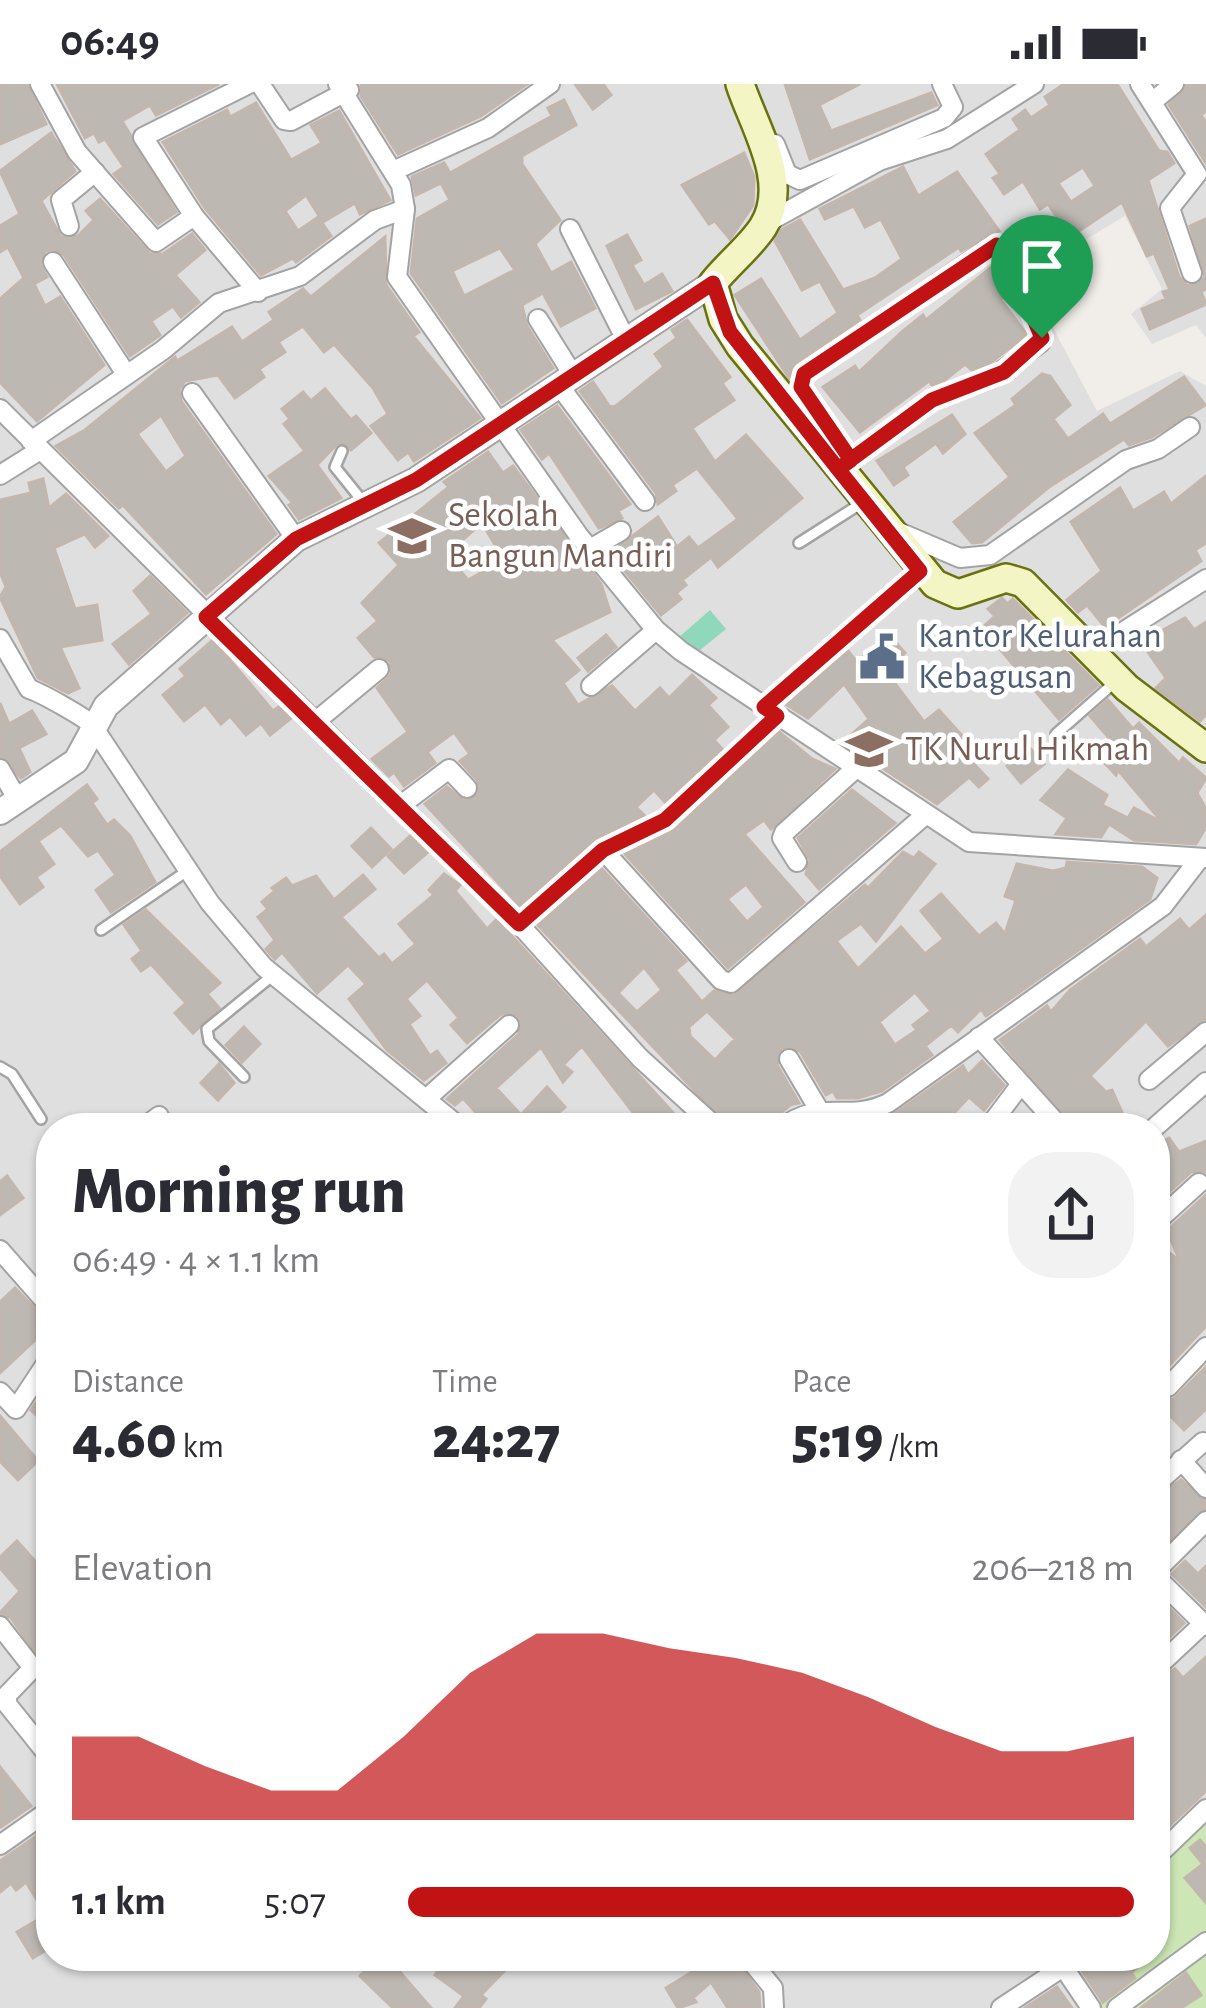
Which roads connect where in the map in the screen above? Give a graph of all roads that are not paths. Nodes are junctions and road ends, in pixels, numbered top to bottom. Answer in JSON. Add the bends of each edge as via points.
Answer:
{"nodes":[{"id":1,"x":40,"y":84,"type":"edge"},
{"id":2,"x":249,"y":84,"type":"edge"},
{"id":3,"x":260,"y":84,"type":"edge"},
{"id":4,"x":550,"y":84,"type":"edge"},
{"id":5,"x":942,"y":84,"type":"edge"},
{"id":6,"x":1034,"y":84,"type":"edge"},
{"id":7,"x":1140,"y":84,"type":"edge"},
{"id":8,"x":1174,"y":84,"type":"edge"},
{"id":9,"x":744,"y":85,"type":"edge"},
{"id":10,"x":345,"y":89,"type":"edge"},
{"id":11,"x":1152,"y":102,"type":"junction"},
{"id":12,"x":394,"y":171,"type":"junction"},
{"id":13,"x":95,"y":172,"type":"junction"},
{"id":14,"x":405,"y":209,"type":"junction"},
{"id":15,"x":194,"y":216,"type":"junction"},
{"id":16,"x":764,"y":225,"type":"junction"},
{"id":17,"x":69,"y":226,"type":"dead end"},
{"id":18,"x":570,"y":229,"type":"dead end"},
{"id":19,"x":53,"y":262,"type":"dead end"},
{"id":20,"x":1192,"y":273,"type":"dead end"},
{"id":21,"x":713,"y":283,"type":"junction"},
{"id":22,"x":257,"y":292,"type":"junction"},
{"id":23,"x":538,"y":320,"type":"dead end"},
{"id":24,"x":626,"y":340,"type":"junction"},
{"id":25,"x":126,"y":374,"type":"junction"},
{"id":26,"x":566,"y":380,"type":"junction"},
{"id":27,"x":192,"y":393,"type":"dead end"},
{"id":28,"x":0,"y":410,"type":"edge"},
{"id":29,"x":500,"y":422,"type":"junction"},
{"id":30,"x":1190,"y":428,"type":"dead end"},
{"id":31,"x":35,"y":445,"type":"junction"},
{"id":32,"x":341,"y":451,"type":"dead end"},
{"id":33,"x":845,"y":464,"type":"junction"},
{"id":34,"x":0,"y":475,"type":"edge"},
{"id":35,"x":645,"y":501,"type":"dead end"},
{"id":36,"x":865,"y":501,"type":"junction"},
{"id":37,"x":364,"y":503,"type":"junction"},
{"id":38,"x":885,"y":526,"type":"junction"},
{"id":39,"x":621,"y":531,"type":"dead end"},
{"id":40,"x":296,"y":539,"type":"junction"},
{"id":41,"x":799,"y":544,"type":"dead end"},
{"id":42,"x":590,"y":549,"type":"junction"},
{"id":43,"x":920,"y":571,"type":"junction"},
{"id":44,"x":1206,"y":579,"type":"edge"},
{"id":45,"x":206,"y":617,"type":"junction"},
{"id":46,"x":656,"y":630,"type":"junction"},
{"id":47,"x":0,"y":639,"type":"edge"},
{"id":48,"x":1091,"y":652,"type":"junction"},
{"id":49,"x":379,"y":669,"type":"dead end"},
{"id":50,"x":1118,"y":679,"type":"junction"},
{"id":51,"x":592,"y":686,"type":"dead end"},
{"id":52,"x":771,"y":712,"type":"junction"},
{"id":53,"x":315,"y":722,"type":"junction"},
{"id":54,"x":92,"y":725,"type":"junction"},
{"id":55,"x":1056,"y":734,"type":"dead end"},
{"id":56,"x":1206,"y":748,"type":"edge"},
{"id":57,"x":0,"y":769,"type":"edge"},
{"id":58,"x":855,"y":769,"type":"junction"},
{"id":59,"x":467,"y":788,"type":"dead end"},
{"id":60,"x":400,"y":805,"type":"junction"},
{"id":61,"x":9,"y":807,"type":"edge"},
{"id":62,"x":924,"y":816,"type":"junction"},
{"id":63,"x":603,"y":850,"type":"junction"},
{"id":64,"x":1203,"y":858,"type":"edge"},
{"id":65,"x":797,"y":862,"type":"dead end"},
{"id":66,"x":187,"y":871,"type":"junction"},
{"id":67,"x":519,"y":924,"type":"junction"},
{"id":68,"x":101,"y":930,"type":"dead end"},
{"id":69,"x":272,"y":976,"type":"junction"},
{"id":70,"x":509,"y":1025,"type":"dead end"},
{"id":71,"x":1206,"y":1032,"type":"edge"},
{"id":72,"x":976,"y":1039,"type":"junction"},
{"id":73,"x":790,"y":1059,"type":"dead end"},
{"id":74,"x":0,"y":1067,"type":"edge"},
{"id":75,"x":244,"y":1077,"type":"dead end"},
{"id":76,"x":1148,"y":1080,"type":"dead end"},
{"id":77,"x":1206,"y":1082,"type":"edge"},
{"id":78,"x":1018,"y":1088,"type":"junction"},
{"id":79,"x":426,"y":1099,"type":"junction"},
{"id":80,"x":819,"y":1110,"type":"junction"},
{"id":81,"x":37,"y":1113,"type":"edge"},
{"id":82,"x":443,"y":1113,"type":"edge"},
{"id":83,"x":701,"y":1113,"type":"edge"},
{"id":84,"x":803,"y":1113,"type":"edge"},
{"id":85,"x":845,"y":1113,"type":"edge"},
{"id":86,"x":858,"y":1113,"type":"edge"},
{"id":87,"x":999,"y":1113,"type":"edge"},
{"id":88,"x":1044,"y":1113,"type":"edge"},
{"id":89,"x":1045,"y":1113,"type":"edge"},
{"id":90,"x":1170,"y":1114,"type":"edge"},
{"id":91,"x":1199,"y":1184,"type":"dead end"},
{"id":92,"x":1170,"y":1210,"type":"edge"},
{"id":93,"x":0,"y":1250,"type":"edge"},
{"id":94,"x":36,"y":1291,"type":"edge"},
{"id":95,"x":1206,"y":1346,"type":"edge"},
{"id":96,"x":36,"y":1379,"type":"edge"},
{"id":97,"x":1170,"y":1386,"type":"edge"},
{"id":98,"x":0,"y":1392,"type":"edge"},
{"id":99,"x":1203,"y":1442,"type":"dead end"},
{"id":100,"x":1180,"y":1460,"type":"junction"},
{"id":101,"x":1170,"y":1470,"type":"edge"},
{"id":102,"x":1206,"y":1488,"type":"edge"},
{"id":103,"x":1206,"y":1521,"type":"edge"},
{"id":104,"x":1170,"y":1558,"type":"edge"},
{"id":105,"x":1170,"y":1589,"type":"edge"},
{"id":106,"x":1205,"y":1625,"type":"edge"},
{"id":107,"x":0,"y":1626,"type":"edge"},
{"id":108,"x":1170,"y":1656,"type":"edge"},
{"id":109,"x":36,"y":1741,"type":"edge"},
{"id":110,"x":1206,"y":1809,"type":"edge"},
{"id":111,"x":36,"y":1819,"type":"edge"},
{"id":112,"x":1170,"y":1843,"type":"edge"},
{"id":113,"x":0,"y":1844,"type":"edge"},
{"id":114,"x":1206,"y":1942,"type":"edge"},
{"id":115,"x":1170,"y":1969,"type":"edge"},
{"id":116,"x":759,"y":1971,"type":"edge"},
{"id":117,"x":1048,"y":1971,"type":"edge"},
{"id":118,"x":1065,"y":1971,"type":"edge"},
{"id":119,"x":1167,"y":1971,"type":"edge"},
{"id":120,"x":774,"y":2008,"type":"edge"},
{"id":121,"x":1001,"y":2008,"type":"edge"},
{"id":122,"x":1091,"y":2008,"type":"edge"},
{"id":123,"x":1117,"y":2008,"type":"edge"}],
"edges":[{"from":1,"to":13,"type":"street"},
{"from":2,"to":15,"type":"street","via":[[143,137]]},
{"from":3,"to":10,"type":"street","via":[[284,120]]},
{"from":4,"to":12,"type":"street","via":[[488,128]]},
{"from":5,"to":9,"type":"street","via":[[953,107],[944,118],[800,180],[788,174]]},
{"from":6,"to":16,"type":"street","via":[[946,139],[879,161]]},
{"from":7,"to":11,"type":"street"},
{"from":8,"to":11,"type":"street"},
{"from":9,"to":16,"type":"main road","via":[[772,170],[774,206]]},
{"from":10,"to":12,"type":"street"},
{"from":11,"to":20,"type":"street","via":[[1196,174],[1170,208]]},
{"from":12,"to":14,"type":"street"},
{"from":13,"to":15,"type":"street","via":[[156,242]]},
{"from":13,"to":17,"type":"street","via":[[62,200]]},
{"from":14,"to":22,"type":"street","via":[[375,220],[300,276]]},
{"from":14,"to":29,"type":"street","via":[[397,277]]},
{"from":15,"to":22,"type":"street"},
{"from":16,"to":21,"type":"main road"},
{"from":18,"to":24,"type":"street"},
{"from":19,"to":25,"type":"street"},
{"from":21,"to":24,"type":"street"},
{"from":21,"to":33,"type":"main road","via":[[730,332]]},
{"from":22,"to":25,"type":"street","via":[[219,303]]},
{"from":23,"to":26,"type":"street"},
{"from":24,"to":26,"type":"street"},
{"from":25,"to":31,"type":"street"},
{"from":26,"to":29,"type":"street"},
{"from":26,"to":35,"type":"street"},
{"from":27,"to":40,"type":"street"},
{"from":28,"to":31,"type":"street"},
{"from":29,"to":37,"type":"street","via":[[416,480]]},
{"from":29,"to":42,"type":"street"},
{"from":30,"to":38,"type":"street","via":[[1126,460],[990,555],[960,558]]},
{"from":31,"to":34,"type":"street"},
{"from":31,"to":45,"type":"street"},
{"from":32,"to":37,"type":"lane","via":[[339,478]]},
{"from":33,"to":33,"type":"street","via":[[801,387],[804,374],[1001,246],[1040,343],[979,386],[932,400]]},
{"from":33,"to":36,"type":"main road"},
{"from":36,"to":38,"type":"main road"},
{"from":36,"to":41,"type":"lane"},
{"from":37,"to":40,"type":"street"},
{"from":38,"to":43,"type":"main road"},
{"from":39,"to":42,"type":"street"},
{"from":40,"to":45,"type":"street"},
{"from":42,"to":46,"type":"street"},
{"from":43,"to":48,"type":"main road","via":[[958,594],[1006,578],[1023,583]]},
{"from":43,"to":52,"type":"street"},
{"from":44,"to":48,"type":"street"},
{"from":45,"to":53,"type":"street"},
{"from":45,"to":54,"type":"street"},
{"from":46,"to":51,"type":"street"},
{"from":46,"to":52,"type":"street"},
{"from":47,"to":54,"type":"street","via":[[29,689]]},
{"from":48,"to":50,"type":"main road"},
{"from":49,"to":53,"type":"street"},
{"from":50,"to":55,"type":"lane"},
{"from":50,"to":56,"type":"main road"},
{"from":52,"to":58,"type":"street"},
{"from":52,"to":63,"type":"street","via":[[665,820]]},
{"from":53,"to":60,"type":"street"},
{"from":54,"to":61,"type":"street","via":[[76,761]]},
{"from":54,"to":66,"type":"street"},
{"from":57,"to":61,"type":"street"},
{"from":58,"to":62,"type":"street"},
{"from":58,"to":65,"type":"street","via":[[784,833]]},
{"from":59,"to":60,"type":"street","via":[[448,769]]},
{"from":60,"to":67,"type":"street"},
{"from":62,"to":63,"type":"street","via":[[726,984]]},
{"from":62,"to":64,"type":"street","via":[[977,844]]},
{"from":63,"to":67,"type":"street"},
{"from":64,"to":72,"type":"street","via":[[1163,907]]},
{"from":66,"to":68,"type":"lane"},
{"from":66,"to":69,"type":"street"},
{"from":67,"to":83,"type":"street"},
{"from":69,"to":75,"type":"lane","via":[[207,1029]]},
{"from":69,"to":79,"type":"street"},
{"from":70,"to":79,"type":"street"},
{"from":71,"to":76,"type":"street"},
{"from":72,"to":78,"type":"street"},
{"from":72,"to":86,"type":"street","via":[[879,1107]]},
{"from":72,"to":89,"type":"street"},
{"from":73,"to":80,"type":"street"},
{"from":74,"to":81,"type":"lane"},
{"from":77,"to":90,"type":"street"},
{"from":78,"to":87,"type":"street"},
{"from":78,"to":88,"type":"street"},
{"from":79,"to":82,"type":"street"},
{"from":80,"to":84,"type":"street"},
{"from":80,"to":85,"type":"street"},
{"from":91,"to":92,"type":"street"},
{"from":93,"to":94,"type":"street"},
{"from":95,"to":97,"type":"street"},
{"from":96,"to":98,"type":"street","via":[[16,1409]]},
{"from":99,"to":100,"type":"street"},
{"from":100,"to":101,"type":"street"},
{"from":100,"to":102,"type":"street"},
{"from":103,"to":104,"type":"street"},
{"from":105,"to":106,"type":"street"},
{"from":106,"to":108,"type":"street"},
{"from":107,"to":109,"type":"street","via":[[33,1668],[7,1704]]},
{"from":110,"to":112,"type":"street"},
{"from":111,"to":113,"type":"street"},
{"from":114,"to":115,"type":"street"},
{"from":116,"to":120,"type":"street","via":[[773,1988]]},
{"from":117,"to":121,"type":"street"},
{"from":118,"to":122,"type":"street"},
{"from":119,"to":123,"type":"street"}]}
